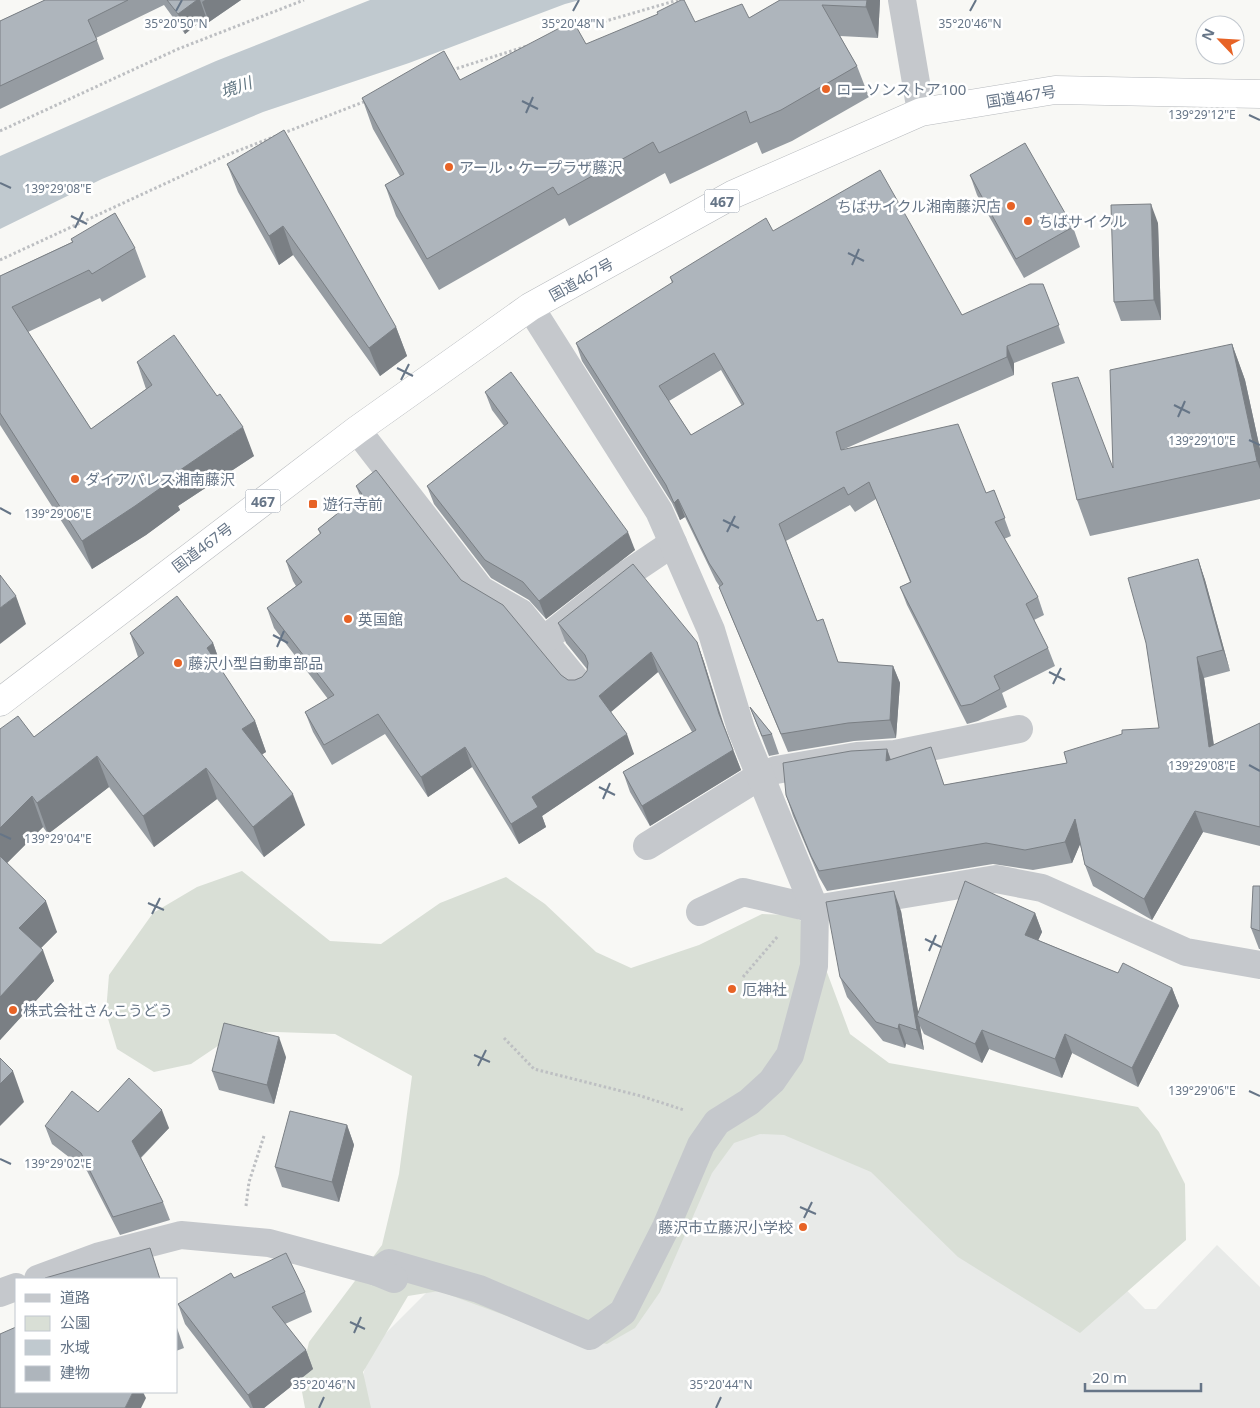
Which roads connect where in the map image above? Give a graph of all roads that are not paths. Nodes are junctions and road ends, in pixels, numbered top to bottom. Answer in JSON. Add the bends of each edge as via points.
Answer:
{"nodes":[{"id":1,"x":902,"y":0,"type":"edge"},
{"id":2,"x":1260,"y":94,"type":"edge"},
{"id":3,"x":921,"y":112,"type":"junction"},
{"id":4,"x":530,"y":307,"type":"junction"},
{"id":5,"x":357,"y":430,"type":"junction"},
{"id":6,"x":673,"y":543,"type":"junction"},
{"id":7,"x":544,"y":640,"type":"junction"},
{"id":8,"x":580,"y":685,"type":"edge"},
{"id":9,"x":0,"y":702,"type":"edge"},
{"id":10,"x":1019,"y":730,"type":"dead end"},
{"id":11,"x":760,"y":776,"type":"junction"},
{"id":12,"x":647,"y":846,"type":"dead end"},
{"id":13,"x":814,"y":909,"type":"junction"},
{"id":14,"x":700,"y":912,"type":"dead end"},
{"id":15,"x":1260,"y":964,"type":"edge"},
{"id":16,"x":378,"y":1272,"type":"junction"},
{"id":17,"x":41,"y":1278,"type":"edge"},
{"id":18,"x":408,"y":1284,"type":"dead end"},
{"id":19,"x":15,"y":1287,"type":"edge"},
{"id":20,"x":0,"y":1293,"type":"edge"}],
"edges":[{"from":1,"to":3,"type":"street"},
{"from":2,"to":3,"type":"highway","name":"国道467号","number":"467","via":[[1055,90]]},
{"from":3,"to":4,"type":"highway","name":"国道467号","number":"467","via":[[734,194]]},
{"from":4,"to":5,"type":"highway","name":"国道467号","number":"467"},
{"from":4,"to":6,"type":"street","via":[[659,511]]},
{"from":5,"to":7,"type":"street","via":[[481,590],[521,613]]},
{"from":5,"to":9,"type":"highway","name":"国道467号","number":"467"},
{"from":6,"to":7,"type":"street","via":[[627,574]]},
{"from":6,"to":11,"type":"street","via":[[711,630],[741,728]]},
{"from":7,"to":8,"type":"street"},
{"from":10,"to":11,"type":"street","via":[[894,754],[857,756],[776,770]]},
{"from":11,"to":12,"type":"street"},
{"from":11,"to":13,"type":"street"},
{"from":13,"to":14,"type":"street","via":[[742,892]]},
{"from":13,"to":15,"type":"street","via":[[996,879],[1042,888],[1186,952]]},
{"from":13,"to":16,"type":"street","via":[[814,966],[790,1055],[772,1081],[750,1102],[717,1122],[701,1145],[666,1227],[623,1312],[590,1336],[479,1289],[389,1264]]},
{"from":16,"to":17,"type":"street","via":[[269,1243],[181,1235],[100,1256]]},
{"from":16,"to":18,"type":"street"},
{"from":19,"to":20,"type":"street"}]}
